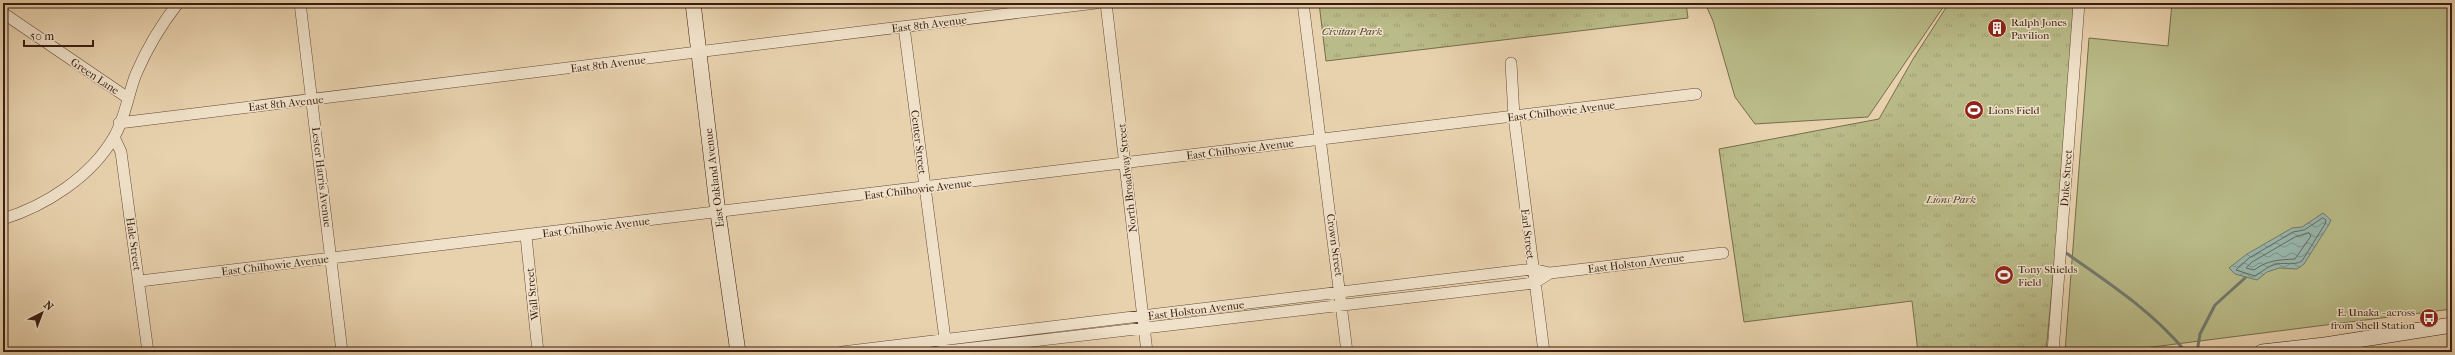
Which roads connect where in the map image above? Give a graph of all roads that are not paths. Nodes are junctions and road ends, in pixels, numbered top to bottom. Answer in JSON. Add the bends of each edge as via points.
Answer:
{"nodes":[{"id":1,"x":178,"y":3,"type":"edge"},
{"id":2,"x":300,"y":3,"type":"edge"},
{"id":3,"x":693,"y":3,"type":"edge"},
{"id":4,"x":1096,"y":3,"type":"edge"},
{"id":5,"x":1106,"y":3,"type":"edge"},
{"id":6,"x":1304,"y":3,"type":"edge"},
{"id":7,"x":2079,"y":3,"type":"edge"},
{"id":8,"x":3,"y":14,"type":"edge"},
{"id":9,"x":904,"y":27,"type":"junction"},
{"id":10,"x":700,"y":53,"type":"junction"},
{"id":11,"x":1511,"y":63,"type":"dead end"},
{"id":12,"x":1696,"y":94,"type":"dead end"},
{"id":13,"x":128,"y":98,"type":"junction"},
{"id":14,"x":312,"y":100,"type":"junction"},
{"id":15,"x":1514,"y":117,"type":"junction"},
{"id":16,"x":119,"y":123,"type":"junction"},
{"id":17,"x":114,"y":137,"type":"junction"},
{"id":18,"x":1321,"y":138,"type":"junction"},
{"id":19,"x":1126,"y":164,"type":"junction"},
{"id":20,"x":924,"y":188,"type":"junction"},
{"id":21,"x":718,"y":213,"type":"junction"},
{"id":22,"x":3,"y":219,"type":"edge"},
{"id":23,"x":526,"y":236,"type":"junction"},
{"id":24,"x":1723,"y":253,"type":"dead end"},
{"id":25,"x":332,"y":258,"type":"junction"},
{"id":26,"x":1532,"y":269,"type":"junction"},
{"id":27,"x":1550,"y":273,"type":"junction"},
{"id":28,"x":140,"y":281,"type":"junction"},
{"id":29,"x":1534,"y":283,"type":"junction"},
{"id":30,"x":1341,"y":293,"type":"junction"},
{"id":31,"x":1341,"y":305,"type":"junction"},
{"id":32,"x":1143,"y":316,"type":"junction"},
{"id":33,"x":2452,"y":325,"type":"edge"},
{"id":34,"x":1145,"y":328,"type":"junction"},
{"id":35,"x":945,"y":339,"type":"junction"},
{"id":36,"x":2326,"y":348,"type":"edge"},
{"id":37,"x":148,"y":352,"type":"edge"},
{"id":38,"x":342,"y":352,"type":"edge"},
{"id":39,"x":538,"y":352,"type":"edge"},
{"id":40,"x":738,"y":352,"type":"edge"},
{"id":41,"x":842,"y":352,"type":"edge"},
{"id":42,"x":941,"y":352,"type":"edge"},
{"id":43,"x":1147,"y":352,"type":"edge"},
{"id":44,"x":1347,"y":352,"type":"edge"},
{"id":45,"x":1544,"y":352,"type":"edge"},
{"id":46,"x":2053,"y":352,"type":"edge"},
{"id":47,"x":2262,"y":352,"type":"edge"}],
"edges":[{"from":1,"to":13,"type":"street","via":[[155,35],[136,74]]},
{"from":2,"to":14,"type":"street","name":"Lester Harris Avenue"},
{"from":3,"to":10,"type":"main road","name":"East Oakland Avenue"},
{"from":4,"to":9,"type":"street","name":"East 8th Avenue"},
{"from":5,"to":19,"type":"street","name":"North Broadway Street"},
{"from":6,"to":18,"type":"street","name":"Crown Street"},
{"from":7,"to":46,"type":"street","name":"Duke Street"},
{"from":8,"to":13,"type":"street","name":"Green Lane"},
{"from":9,"to":10,"type":"street","name":"East 8th Avenue"},
{"from":9,"to":20,"type":"street","name":"Center Street"},
{"from":10,"to":14,"type":"street","name":"East 8th Avenue"},
{"from":10,"to":21,"type":"main road","name":"East Oakland Avenue"},
{"from":11,"to":15,"type":"street","name":"Earl Street"},
{"from":12,"to":15,"type":"street","name":"East Chilhowie Avenue"},
{"from":13,"to":16,"type":"street"},
{"from":14,"to":16,"type":"street","name":"East 8th Avenue"},
{"from":14,"to":25,"type":"street","name":"Lester Harris Avenue"},
{"from":15,"to":18,"type":"street","name":"East Chilhowie Avenue"},
{"from":15,"to":26,"type":"street","name":"Earl Street"},
{"from":16,"to":17,"type":"street"},
{"from":17,"to":22,"type":"street","via":[[88,168],[72,182],[36,207]]},
{"from":17,"to":28,"type":"street","name":"Hale Street","via":[[121,152]]},
{"from":18,"to":19,"type":"street","name":"East Chilhowie Avenue"},
{"from":18,"to":30,"type":"street","name":"Crown Street"},
{"from":19,"to":20,"type":"street","name":"East Chilhowie Avenue"},
{"from":19,"to":32,"type":"street","name":"North Broadway Street"},
{"from":20,"to":21,"type":"street","name":"East Chilhowie Avenue"},
{"from":20,"to":35,"type":"street","name":"Center Street"},
{"from":21,"to":23,"type":"street","name":"East Chilhowie Avenue"},
{"from":21,"to":40,"type":"main road","name":"East Oakland Avenue"},
{"from":23,"to":25,"type":"street","name":"East Chilhowie Avenue"},
{"from":23,"to":39,"type":"street","name":"Wall Street"},
{"from":24,"to":27,"type":"street","name":"East Holston Avenue"},
{"from":25,"to":28,"type":"street","name":"East Chilhowie Avenue"},
{"from":25,"to":38,"type":"street","name":"Lester Harris Avenue"},
{"from":26,"to":27,"type":"street","name":"East Holston Avenue"},
{"from":26,"to":29,"type":"street","name":"Earl Street"},
{"from":26,"to":30,"type":"street","name":"East Holston Avenue"},
{"from":27,"to":29,"type":"street","name":"East Holston Avenue"},
{"from":28,"to":37,"type":"street","name":"Hale Street"},
{"from":29,"to":31,"type":"street","name":"East Holston Avenue"},
{"from":29,"to":45,"type":"street","name":"Earl Street"},
{"from":30,"to":31,"type":"street","name":"Crown Street"},
{"from":30,"to":32,"type":"street","name":"East Holston Avenue"},
{"from":31,"to":34,"type":"street","name":"East Holston Avenue"},
{"from":31,"to":44,"type":"street","name":"Crown Street"},
{"from":32,"to":34,"type":"street","name":"North Broadway Street"},
{"from":32,"to":35,"type":"street","name":"East Holston Avenue"},
{"from":33,"to":36,"type":"main road"},
{"from":34,"to":42,"type":"street","name":"East Holston Avenue"},
{"from":34,"to":43,"type":"street","name":"North Broadway Street"},
{"from":35,"to":41,"type":"street","name":"East Holston Avenue"},
{"from":35,"to":42,"type":"street","name":"Center Street"},
{"from":36,"to":47,"type":"main road"}]}
